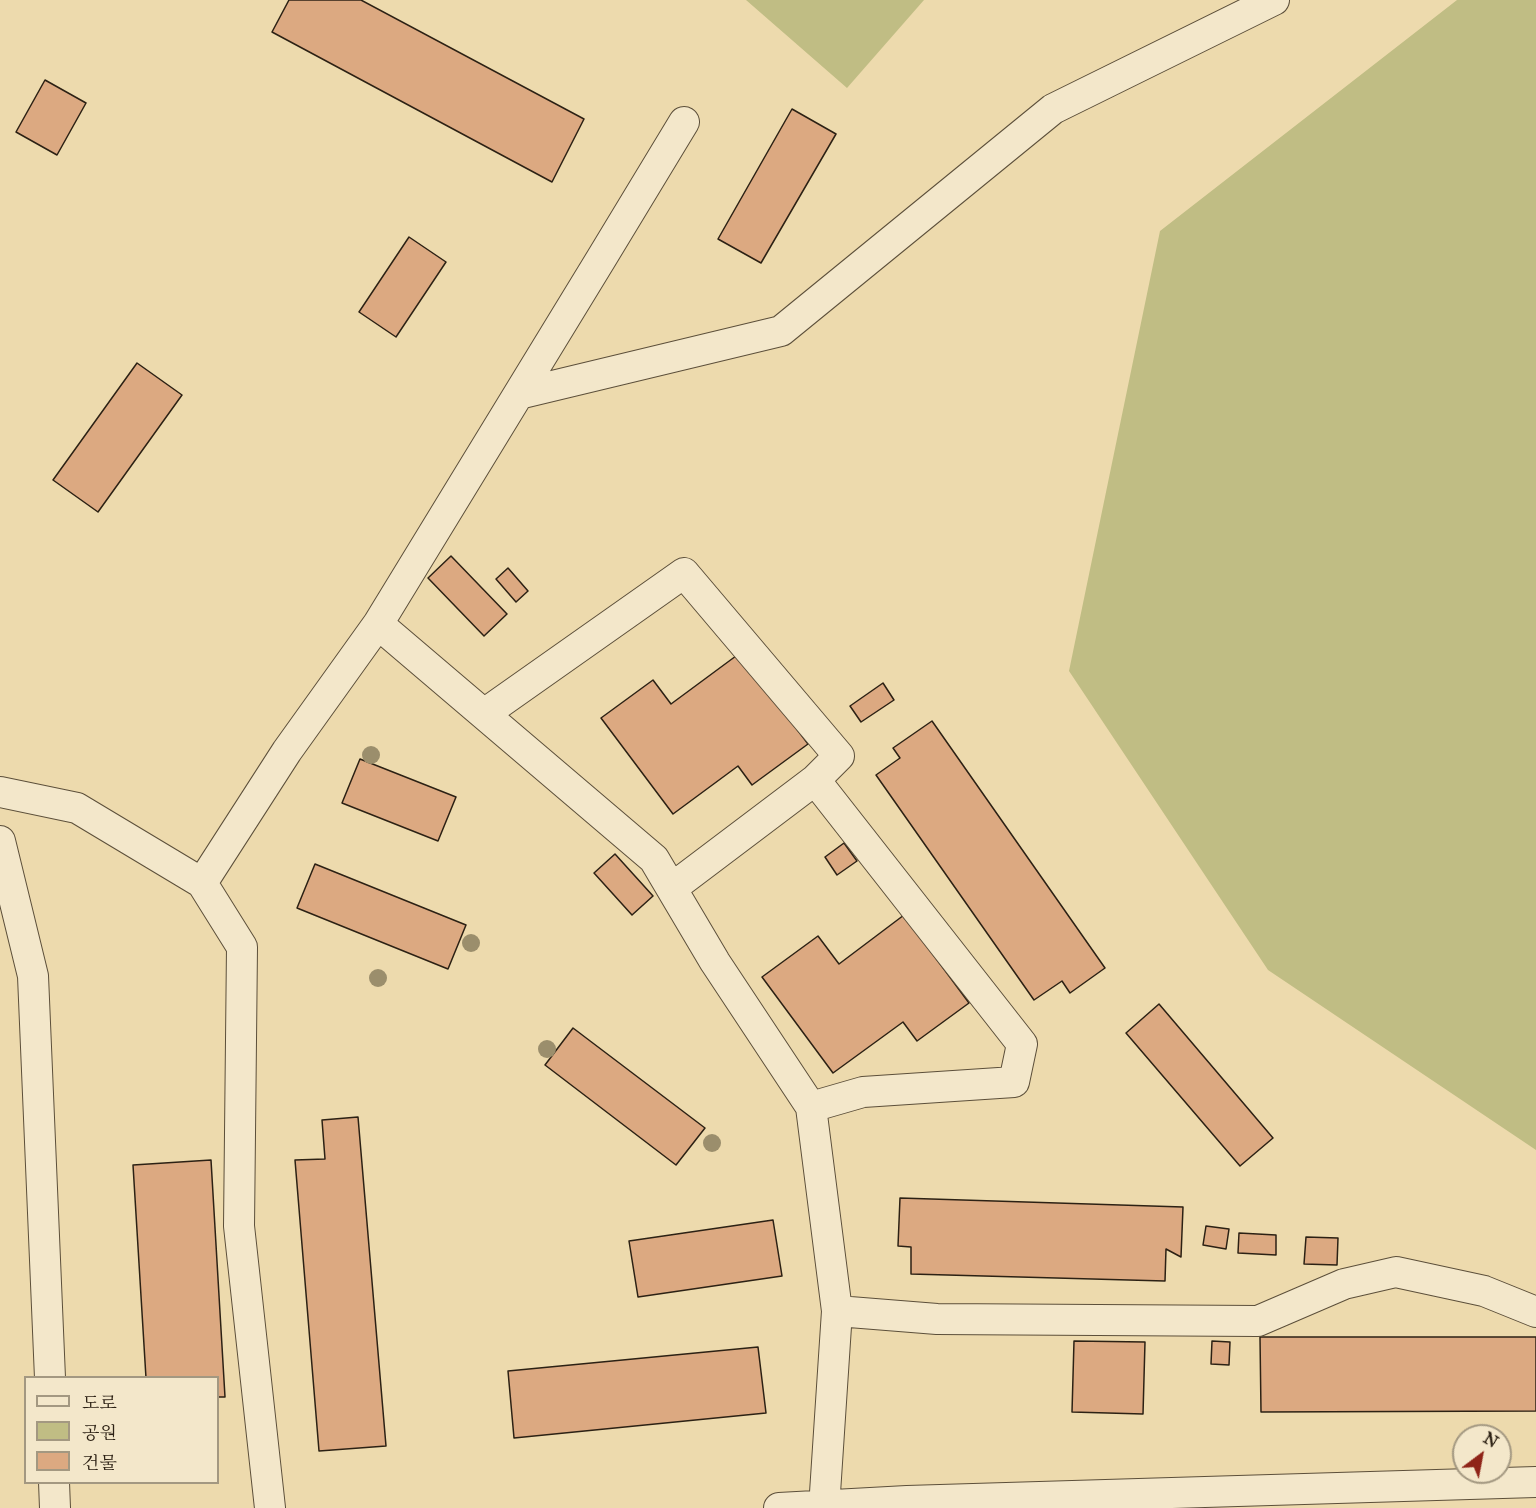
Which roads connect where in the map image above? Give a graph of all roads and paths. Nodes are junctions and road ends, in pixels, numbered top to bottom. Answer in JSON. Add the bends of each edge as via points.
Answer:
{"nodes":[{"id":1,"x":1274,"y":0,"type":"edge"},
{"id":2,"x":684,"y":122,"type":"dead end"},
{"id":3,"x":519,"y":394,"type":"junction"},
{"id":4,"x":378,"y":624,"type":"junction"},
{"id":5,"x":484,"y":714,"type":"junction"},
{"id":6,"x":815,"y":780,"type":"junction"},
{"id":7,"x":0,"y":792,"type":"edge"},
{"id":8,"x":0,"y":841,"type":"edge"},
{"id":9,"x":202,"y":883,"type":"junction"},
{"id":10,"x":672,"y":888,"type":"junction"},
{"id":11,"x":811,"y":1107,"type":"junction"},
{"id":12,"x":837,"y":1311,"type":"junction"},
{"id":13,"x":1536,"y":1312,"type":"edge"},
{"id":14,"x":50,"y":1376,"type":"edge"},
{"id":15,"x":1536,"y":1482,"type":"edge"},
{"id":16,"x":54,"y":1484,"type":"edge"},
{"id":17,"x":824,"y":1507,"type":"edge"},
{"id":18,"x":55,"y":1508,"type":"edge"},
{"id":19,"x":270,"y":1508,"type":"edge"},
{"id":20,"x":779,"y":1508,"type":"edge"}],
"edges":[{"from":1,"to":3,"type":"lane","via":[[1053,110],[781,331]]},
{"from":2,"to":3,"type":"lane"},
{"from":3,"to":4,"type":"lane"},
{"from":4,"to":5,"type":"lane"},
{"from":4,"to":9,"type":"lane","via":[[286,751]]},
{"from":5,"to":6,"type":"lane","via":[[684,573],[839,756]]},
{"from":5,"to":10,"type":"lane","via":[[654,859]]},
{"from":6,"to":10,"type":"lane"},
{"from":6,"to":11,"type":"lane","via":[[1022,1044],[1014,1082],[863,1092]]},
{"from":7,"to":9,"type":"lane","via":[[77,808]]},
{"from":8,"to":14,"type":"lane","via":[[33,976]]},
{"from":9,"to":19,"type":"lane","via":[[242,947],[239,1226]]},
{"from":10,"to":11,"type":"lane","via":[[715,962]]},
{"from":11,"to":12,"type":"lane"},
{"from":12,"to":13,"type":"lane","via":[[937,1319],[1258,1321],[1344,1284],[1396,1272],[1484,1291]]},
{"from":12,"to":17,"type":"lane"},
{"from":15,"to":17,"type":"lane","via":[[907,1501]]},
{"from":16,"to":18,"type":"lane"},
{"from":17,"to":20,"type":"lane"}]}
